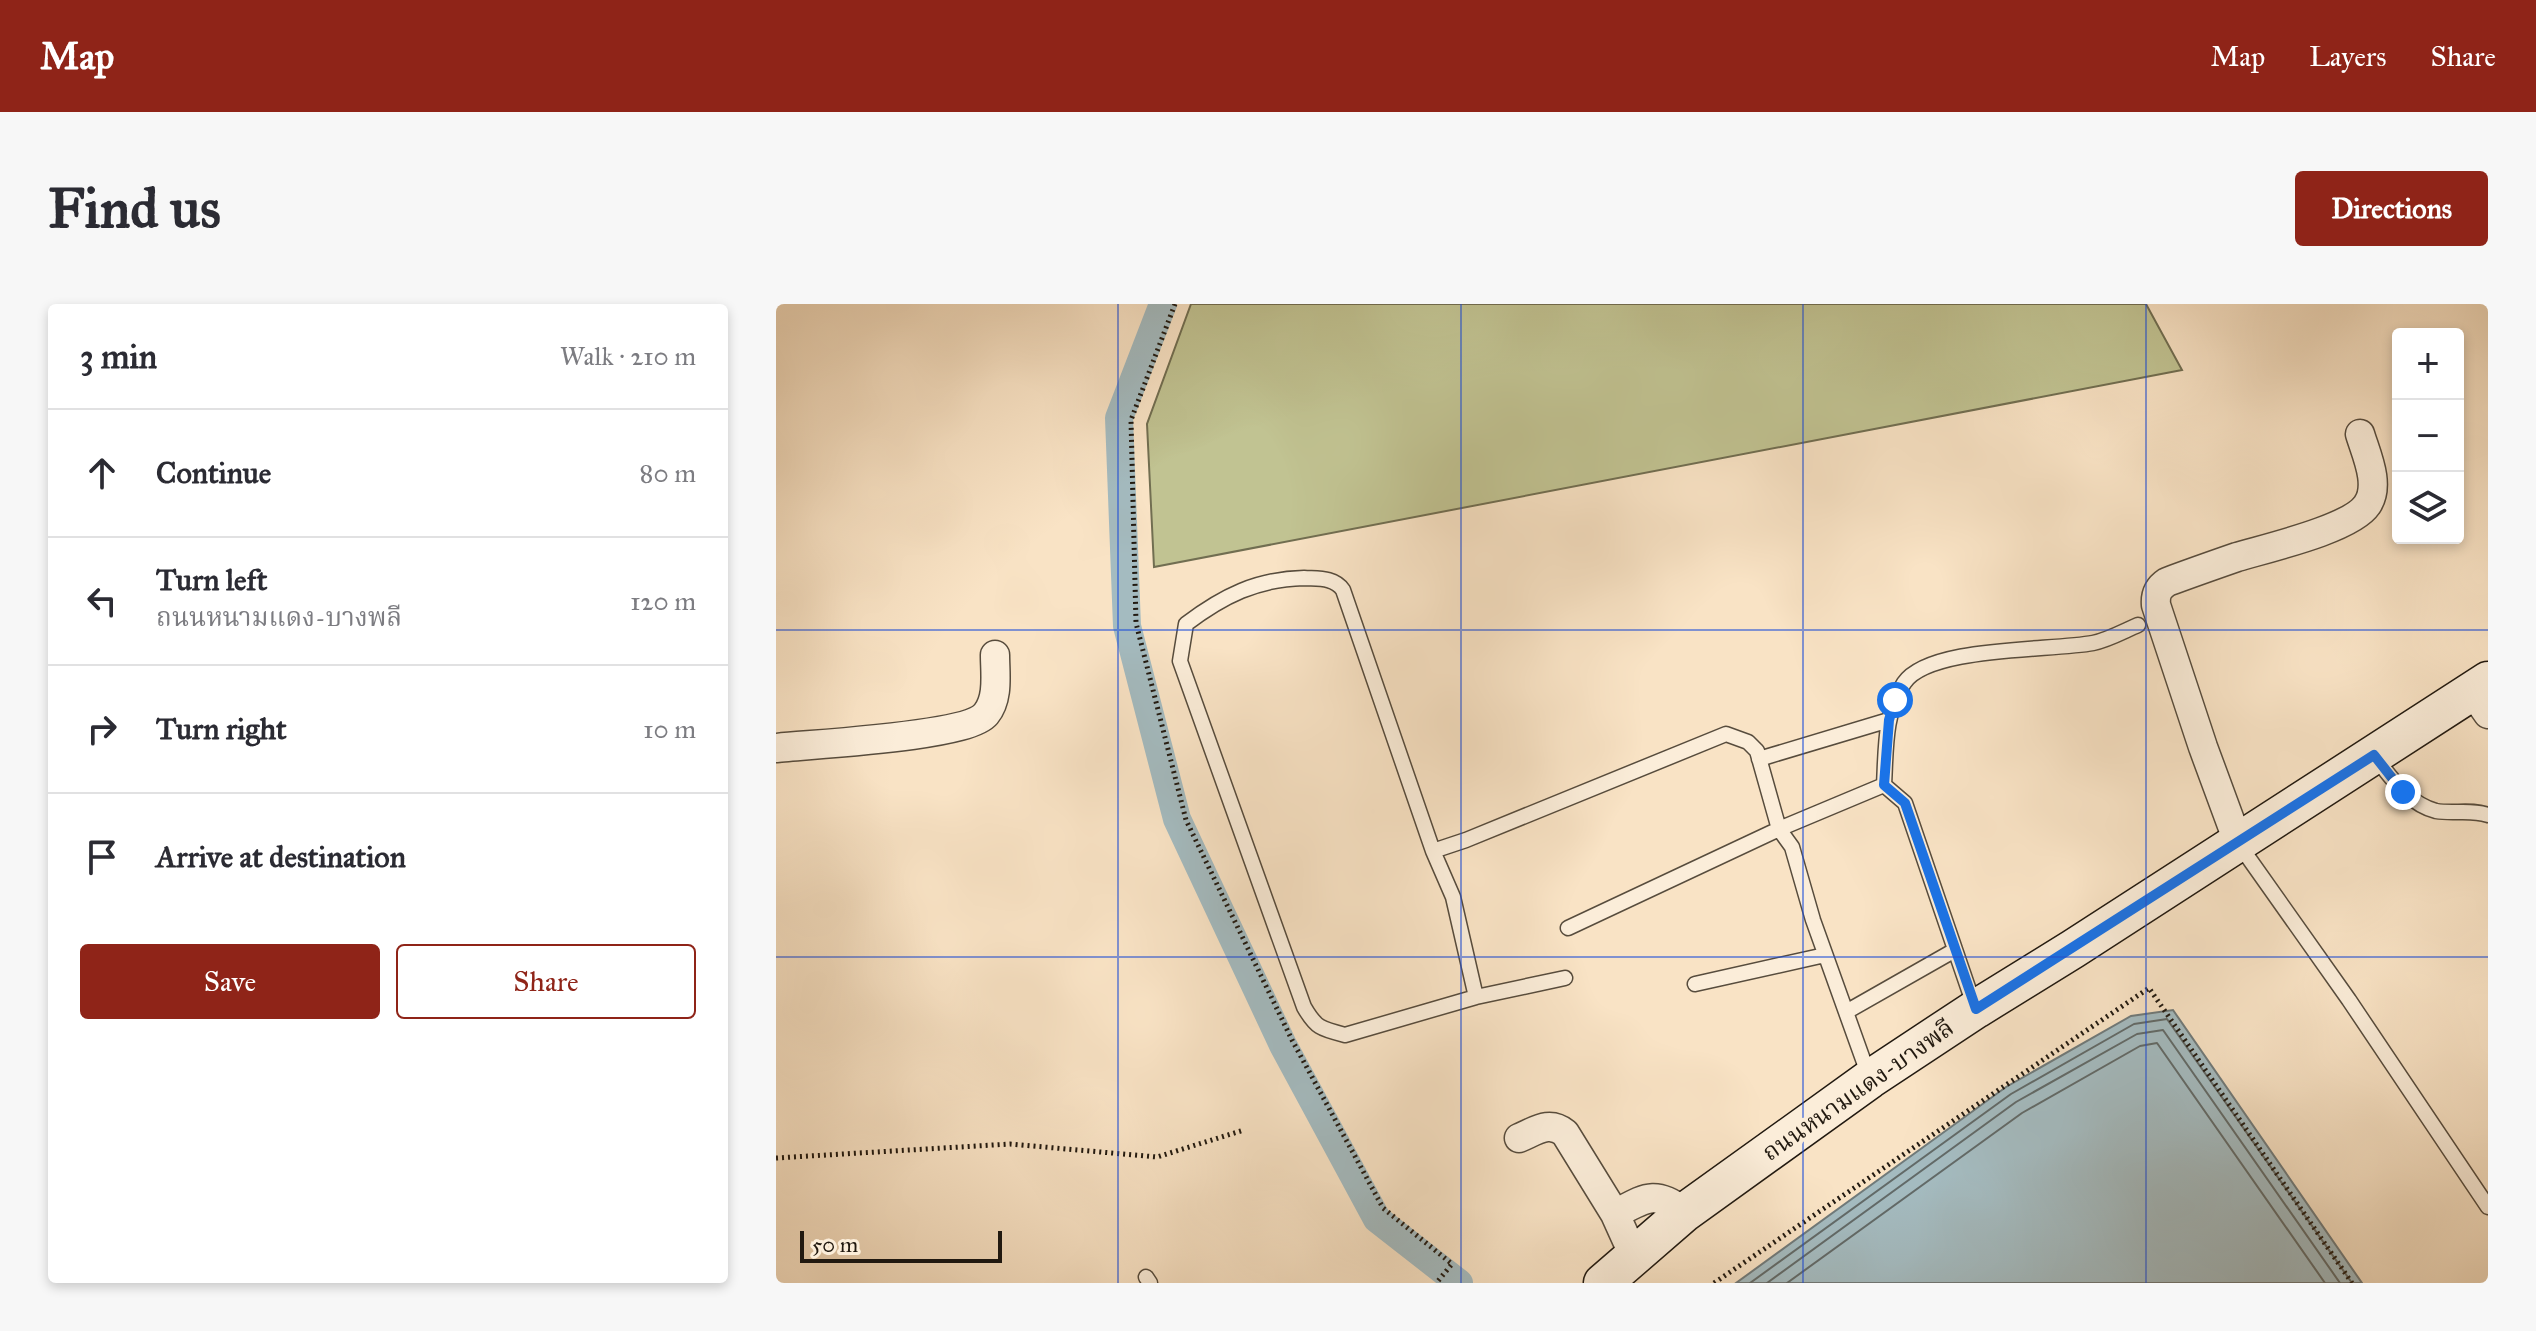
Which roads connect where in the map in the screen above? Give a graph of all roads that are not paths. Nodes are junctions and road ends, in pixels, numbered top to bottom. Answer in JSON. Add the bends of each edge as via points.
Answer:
{"nodes":[{"id":1,"x":2360,"y":434,"type":"dead end"},
{"id":2,"x":2138,"y":625,"type":"dead end"},
{"id":3,"x":995,"y":655,"type":"dead end"},
{"id":4,"x":2483,"y":695,"type":"edge"},
{"id":5,"x":1889,"y":720,"type":"junction"},
{"id":6,"x":776,"y":748,"type":"edge"},
{"id":7,"x":2374,"y":755,"type":"junction"},
{"id":8,"x":1759,"y":759,"type":"junction"},
{"id":9,"x":1884,"y":785,"type":"junction"},
{"id":10,"x":2488,"y":815,"type":"edge"},
{"id":11,"x":1779,"y":829,"type":"junction"},
{"id":12,"x":2238,"y":842,"type":"junction"},
{"id":13,"x":1433,"y":851,"type":"junction"},
{"id":14,"x":1568,"y":928,"type":"dead end"},
{"id":15,"x":1955,"y":950,"type":"junction"},
{"id":16,"x":1825,"y":955,"type":"junction"},
{"id":17,"x":1565,"y":978,"type":"dead end"},
{"id":18,"x":1695,"y":984,"type":"dead end"},
{"id":19,"x":1476,"y":997,"type":"junction"},
{"id":20,"x":1976,"y":1009,"type":"junction"},
{"id":21,"x":1846,"y":1012,"type":"junction"},
{"id":22,"x":1870,"y":1079,"type":"junction"},
{"id":23,"x":1519,"y":1138,"type":"dead end"},
{"id":24,"x":2488,"y":1207,"type":"edge"},
{"id":25,"x":1685,"y":1212,"type":"junction"},
{"id":26,"x":1615,"y":1214,"type":"junction"},
{"id":27,"x":1634,"y":1256,"type":"junction"},
{"id":28,"x":1603,"y":1283,"type":"edge"}],
"edges":[{"from":1,"to":12,"type":"street","via":[[2372,492],[2356,516],[2167,582],[2155,596]]},
{"from":2,"to":5,"type":"lane","via":[[2097,642],[1965,655],[1914,673],[1895,700]]},
{"from":3,"to":6,"type":"street","via":[[995,695],[985,715],[969,725]]},
{"from":4,"to":7,"type":"main road","name":"ถนนหนามแดง-บางพลี"},
{"from":5,"to":8,"type":"lane"},
{"from":5,"to":9,"type":"lane"},
{"from":7,"to":10,"type":"lane","via":[[2403,792],[2420,804],[2437,811]]},
{"from":7,"to":12,"type":"main road","name":"ถนนหนามแดง-บางพลี"},
{"from":8,"to":11,"type":"lane"},
{"from":8,"to":13,"type":"lane","via":[[1748,742],[1726,734]]},
{"from":9,"to":11,"type":"lane"},
{"from":9,"to":15,"type":"lane","via":[[1905,803]]},
{"from":11,"to":14,"type":"lane"},
{"from":11,"to":16,"type":"lane","via":[[1792,847]]},
{"from":12,"to":20,"type":"main road","name":"ถนนหนามแดง-บางพลี"},
{"from":12,"to":24,"type":"lane"},
{"from":13,"to":19,"type":"lane","via":[[1453,897]]},
{"from":13,"to":19,"type":"lane","via":[[1339,584],[1276,579],[1248,586],[1186,624],[1180,661],[1314,1024],[1345,1035]]},
{"from":15,"to":20,"type":"lane"},
{"from":15,"to":21,"type":"lane"},
{"from":16,"to":18,"type":"lane"},
{"from":16,"to":21,"type":"lane"},
{"from":17,"to":19,"type":"lane"},
{"from":20,"to":22,"type":"main road","name":"ถนนหนามแดง-บางพลี"},
{"from":21,"to":22,"type":"lane"},
{"from":22,"to":25,"type":"main road","name":"ถนนหนามแดง-บางพลี"},
{"from":23,"to":26,"type":"street","via":[[1557,1126]]},
{"from":25,"to":26,"type":"street","via":[[1655,1196]]},
{"from":25,"to":27,"type":"main road","name":"ถนนหนามแดง-บางพลี"},
{"from":26,"to":27,"type":"street"},
{"from":27,"to":28,"type":"main road","name":"ถนนหนามแดง-บางพลี"}]}
